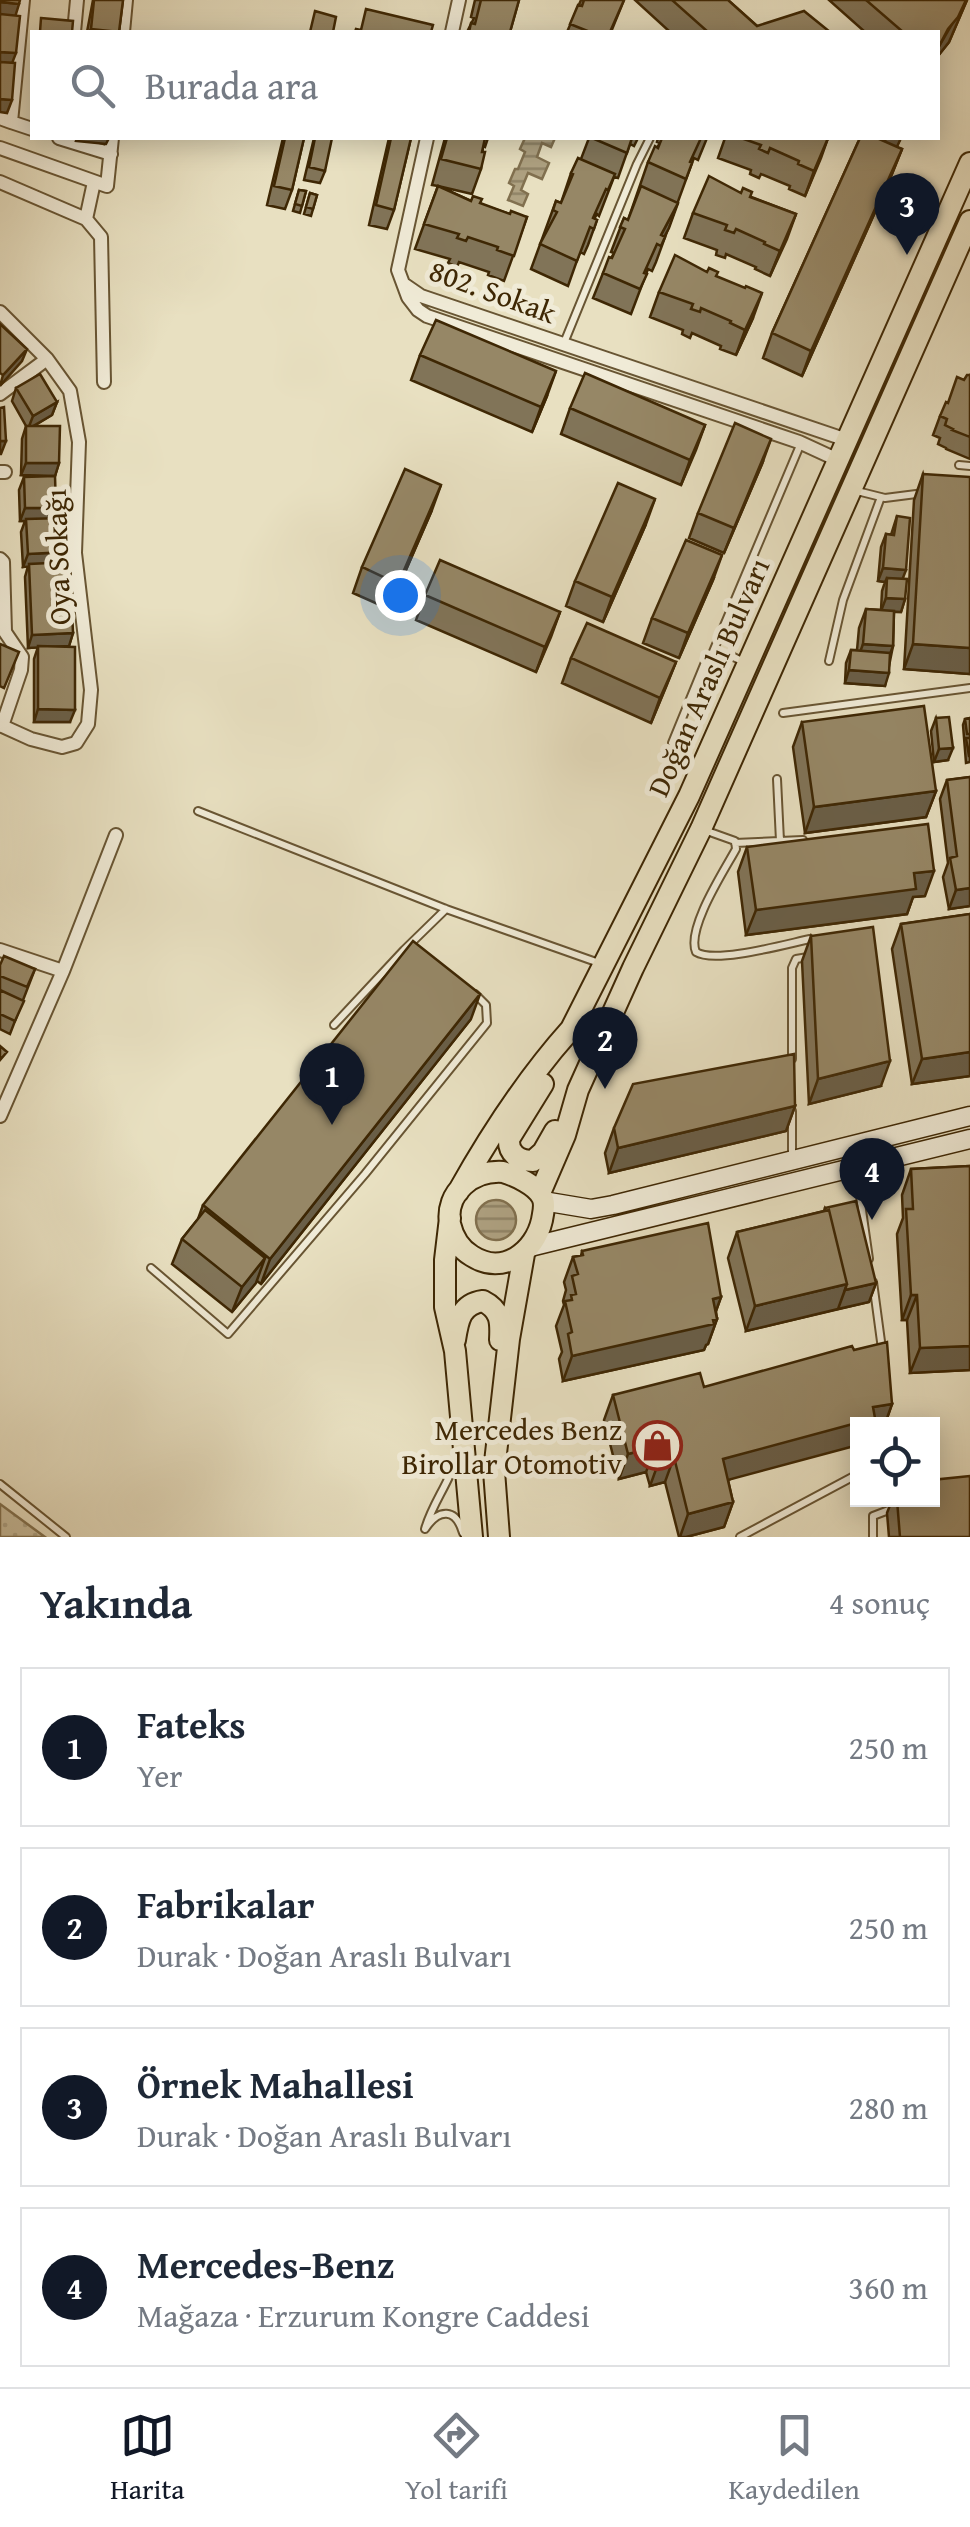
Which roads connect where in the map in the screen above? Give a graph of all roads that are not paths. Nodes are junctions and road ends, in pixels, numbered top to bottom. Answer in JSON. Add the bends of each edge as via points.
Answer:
{"nodes":[{"id":1,"x":23,"y":0,"type":"edge"},
{"id":2,"x":77,"y":0,"type":"edge"},
{"id":3,"x":126,"y":0,"type":"edge"},
{"id":4,"x":459,"y":0,"type":"edge"},
{"id":5,"x":74,"y":30,"type":"edge"},
{"id":6,"x":122,"y":30,"type":"edge"},
{"id":7,"x":452,"y":30,"type":"edge"},
{"id":8,"x":6,"y":120,"type":"edge"},
{"id":9,"x":30,"y":128,"type":"edge"},
{"id":10,"x":70,"y":140,"type":"edge"},
{"id":11,"x":112,"y":140,"type":"edge"},
{"id":12,"x":427,"y":140,"type":"edge"},
{"id":13,"x":649,"y":140,"type":"edge"},
{"id":14,"x":0,"y":148,"type":"edge"},
{"id":15,"x":111,"y":154,"type":"junction"},
{"id":16,"x":970,"y":163,"type":"edge"},
{"id":17,"x":0,"y":182,"type":"edge"},
{"id":18,"x":101,"y":184,"type":"junction"},
{"id":19,"x":86,"y":219,"type":"junction"},
{"id":20,"x":970,"y":221,"type":"edge"},
{"id":21,"x":403,"y":284,"type":"junction"},
{"id":22,"x":0,"y":312,"type":"edge"},
{"id":23,"x":563,"y":344,"type":"junction"},
{"id":24,"x":46,"y":360,"type":"junction"},
{"id":25,"x":104,"y":382,"type":"dead end"},
{"id":26,"x":0,"y":394,"type":"edge"},
{"id":27,"x":847,"y":440,"type":"junction"},
{"id":28,"x":800,"y":443,"type":"junction"},
{"id":29,"x":838,"y":460,"type":"junction"},
{"id":30,"x":959,"y":465,"type":"dead end"},
{"id":31,"x":970,"y":466,"type":"edge"},
{"id":32,"x":852,"y":490,"type":"junction"},
{"id":33,"x":934,"y":491,"type":"edge"},
{"id":34,"x":881,"y":497,"type":"junction"},
{"id":35,"x":0,"y":560,"type":"edge"},
{"id":36,"x":712,"y":654,"type":"junction"},
{"id":37,"x":830,"y":661,"type":"dead end"},
{"id":38,"x":747,"y":664,"type":"junction"},
{"id":39,"x":970,"y":688,"type":"edge"},
{"id":40,"x":784,"y":712,"type":"dead end"},
{"id":41,"x":1,"y":726,"type":"edge"},
{"id":42,"x":672,"y":743,"type":"dead end"},
{"id":43,"x":777,"y":779,"type":"dead end"},
{"id":44,"x":198,"y":811,"type":"dead end"},
{"id":45,"x":701,"y":828,"type":"junction"},
{"id":46,"x":116,"y":835,"type":"dead end"},
{"id":47,"x":820,"y":839,"type":"edge"},
{"id":48,"x":780,"y":841,"type":"junction"},
{"id":49,"x":735,"y":843,"type":"junction"},
{"id":50,"x":446,"y":909,"type":"junction"},
{"id":51,"x":810,"y":938,"type":"edge"},
{"id":52,"x":409,"y":944,"type":"junction"},
{"id":53,"x":0,"y":950,"type":"edge"},
{"id":54,"x":422,"y":954,"type":"edge"},
{"id":55,"x":812,"y":956,"type":"edge"},
{"id":56,"x":604,"y":965,"type":"junction"},
{"id":57,"x":62,"y":972,"type":"junction"},
{"id":58,"x":473,"y":993,"type":"edge"},
{"id":59,"x":334,"y":1025,"type":"dead end"},
{"id":60,"x":570,"y":1029,"type":"junction"},
{"id":61,"x":792,"y":1064,"type":"edge"},
{"id":62,"x":578,"y":1090,"type":"junction"},
{"id":63,"x":792,"y":1102,"type":"edge"},
{"id":64,"x":0,"y":1116,"type":"edge"},
{"id":65,"x":970,"y":1116,"type":"edge"},
{"id":66,"x":970,"y":1139,"type":"edge"},
{"id":67,"x":792,"y":1160,"type":"junction"},
{"id":68,"x":856,"y":1166,"type":"junction"},
{"id":69,"x":458,"y":1192,"type":"junction"},
{"id":70,"x":542,"y":1197,"type":"junction"},
{"id":71,"x":450,"y":1218,"type":"junction"},
{"id":72,"x":527,"y":1250,"type":"junction"},
{"id":73,"x":870,"y":1260,"type":"edge"},
{"id":74,"x":152,"y":1268,"type":"dead end"},
{"id":75,"x":872,"y":1278,"type":"edge"},
{"id":76,"x":454,"y":1351,"type":"junction"},
{"id":77,"x":883,"y":1353,"type":"edge"},
{"id":78,"x":462,"y":1428,"type":"junction"},
{"id":79,"x":494,"y":1471,"type":"junction"},
{"id":80,"x":850,"y":1478,"type":"edge"},
{"id":81,"x":0,"y":1484,"type":"edge"},
{"id":82,"x":898,"y":1507,"type":"edge"},
{"id":83,"x":425,"y":1533,"type":"edge"},
{"id":84,"x":66,"y":1537,"type":"edge"},
{"id":85,"x":464,"y":1537,"type":"edge"},
{"id":86,"x":472,"y":1537,"type":"edge"},
{"id":87,"x":499,"y":1537,"type":"edge"},
{"id":88,"x":740,"y":1537,"type":"edge"},
{"id":89,"x":873,"y":1537,"type":"edge"}],
"edges":[{"from":1,"to":8,"type":"street"},
{"from":2,"to":5,"type":"street"},
{"from":3,"to":6,"type":"street"},
{"from":4,"to":7,"type":"street"},
{"from":8,"to":9,"type":"street"},
{"from":10,"to":15,"type":"street"},
{"from":11,"to":15,"type":"street"},
{"from":12,"to":21,"type":"street","via":[[402,241]]},
{"from":13,"to":23,"type":"lane"},
{"from":14,"to":18,"type":"street"},
{"from":15,"to":18,"type":"street"},
{"from":16,"to":27,"type":"main road","name":"Doğan Araslı Bulvarı"},
{"from":17,"to":19,"type":"street"},
{"from":18,"to":19,"type":"street"},
{"from":19,"to":25,"type":"street","via":[[102,237]]},
{"from":20,"to":32,"type":"main road","name":"Doğan Araslı Bulvarı"},
{"from":21,"to":23,"type":"street","name":"802. Sokak"},
{"from":21,"to":28,"type":"street","name":"802. Sokak","via":[[427,316]]},
{"from":22,"to":24,"type":"street","name":"Oya Sokağı"},
{"from":23,"to":27,"type":"street","name":"802. Sokak"},
{"from":24,"to":26,"type":"street"},
{"from":24,"to":41,"type":"street","name":"Oya Sokağı","via":[[70,391],[79,442],[76,552],[91,690],[88,724],[76,742],[62,748]]},
{"from":27,"to":29,"type":"main road","name":"Doğan Araslı Bulvarı"},
{"from":28,"to":29,"type":"street","name":"802. Sokak"},
{"from":28,"to":36,"type":"lane"},
{"from":29,"to":38,"type":"main road","name":"Doğan Araslı Bulvarı"},
{"from":30,"to":31,"type":"lane"},
{"from":32,"to":34,"type":"lane"},
{"from":32,"to":45,"type":"main road","name":"Doğan Araslı Bulvarı"},
{"from":33,"to":34,"type":"lane"},
{"from":34,"to":37,"type":"lane","via":[[843,600]]},
{"from":35,"to":41,"type":"street","via":[[5,632],[22,656]]},
{"from":36,"to":38,"type":"lane"},
{"from":36,"to":42,"type":"lane"},
{"from":38,"to":56,"type":"main road","name":"Doğan Araslı Bulvarı"},
{"from":39,"to":40,"type":"lane"},
{"from":43,"to":48,"type":"lane"},
{"from":44,"to":50,"type":"lane"},
{"from":45,"to":49,"type":"lane"},
{"from":45,"to":62,"type":"main road","name":"Doğan Araslı Bulvarı"},
{"from":46,"to":57,"type":"street"},
{"from":47,"to":48,"type":"lane"},
{"from":48,"to":49,"type":"lane"},
{"from":49,"to":51,"type":"lane","via":[[698,925],[696,952],[709,957]]},
{"from":50,"to":52,"type":"lane"},
{"from":50,"to":56,"type":"lane"},
{"from":52,"to":54,"type":"lane"},
{"from":52,"to":59,"type":"lane"},
{"from":53,"to":57,"type":"street"},
{"from":55,"to":61,"type":"lane","via":[[792,968]]},
{"from":56,"to":60,"type":"main road","name":"Doğan Araslı Bulvarı"},
{"from":57,"to":64,"type":"street"},
{"from":58,"to":74,"type":"lane","via":[[486,1005],[487,1023],[228,1334]]},
{"from":60,"to":62,"type":"main road","via":[[509,1139],[512,1153],[525,1161],[538,1157]]},
{"from":60,"to":69,"type":"main road","name":"Doğan Araslı Bulvarı"},
{"from":62,"to":70,"type":"main road","name":"Doğan Araslı Bulvarı"},
{"from":63,"to":67,"type":"lane"},
{"from":65,"to":67,"type":"main road"},
{"from":66,"to":68,"type":"main road"},
{"from":67,"to":70,"type":"main road","via":[[591,1209]]},
{"from":68,"to":72,"type":"main road"},
{"from":68,"to":73,"type":"lane"},
{"from":69,"to":70,"type":"main road","via":[[494,1172],[512,1175]]},
{"from":69,"to":71,"type":"main road"},
{"from":70,"to":72,"type":"main road","via":[[539,1232]]},
{"from":71,"to":72,"type":"main road","via":[[458,1244],[480,1260],[503,1262]]},
{"from":71,"to":76,"type":"main road","via":[[445,1307]]},
{"from":72,"to":79,"type":"main road"},
{"from":75,"to":77,"type":"lane"},
{"from":76,"to":78,"type":"main road"},
{"from":76,"to":79,"type":"main road","via":[[462,1311],[478,1301],[492,1305],[500,1322],[490,1431]]},
{"from":78,"to":83,"type":"lane","via":[[453,1474]]},
{"from":78,"to":86,"type":"main road"},
{"from":79,"to":87,"type":"main road"},
{"from":80,"to":88,"type":"lane"},
{"from":81,"to":84,"type":"lane"},
{"from":82,"to":89,"type":"lane","via":[[873,1516]]},
{"from":83,"to":85,"type":"lane","via":[[431,1521],[451,1514]]}]}
